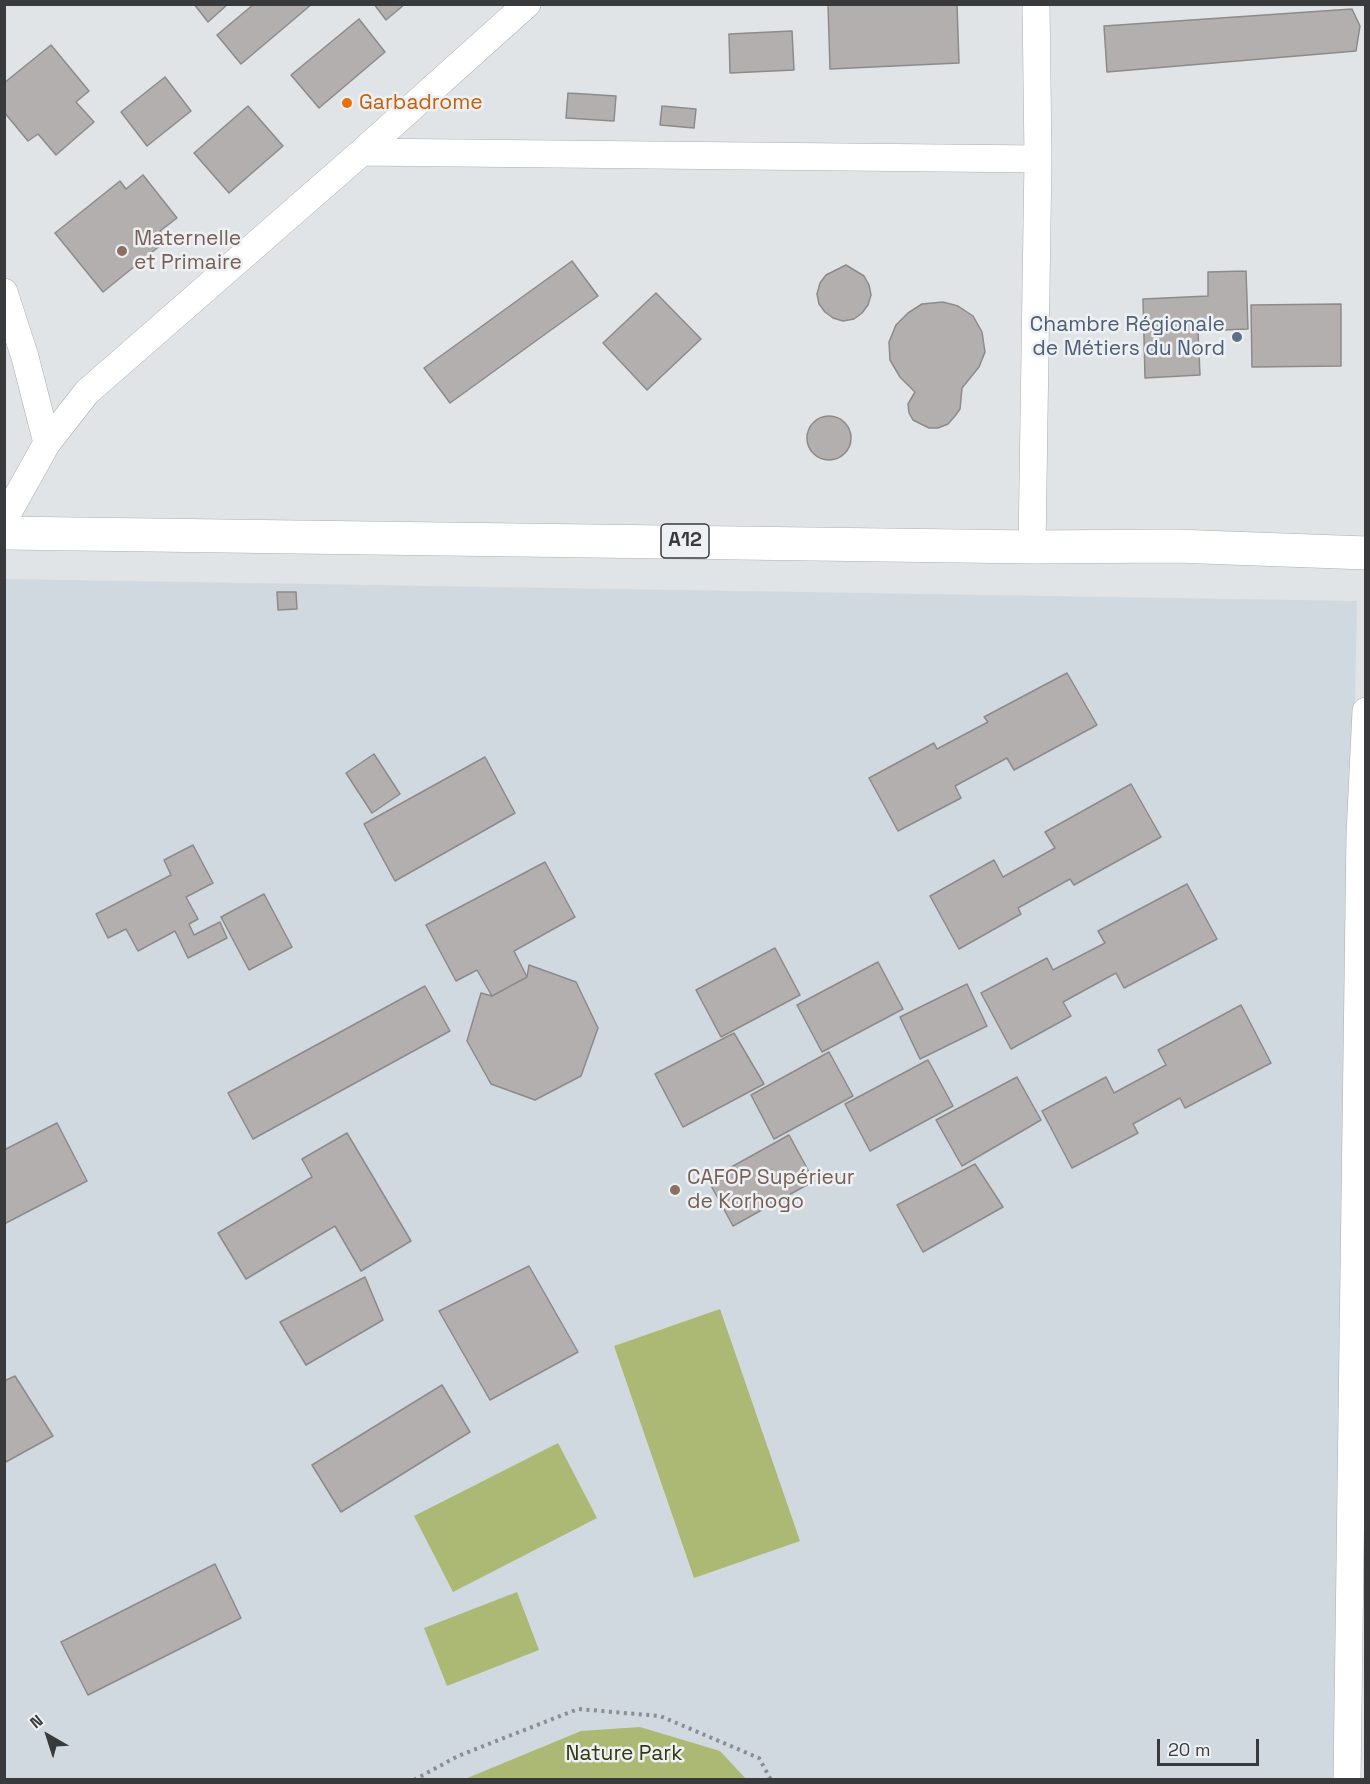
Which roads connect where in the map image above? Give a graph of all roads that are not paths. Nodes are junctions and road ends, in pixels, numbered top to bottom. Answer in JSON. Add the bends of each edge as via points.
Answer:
{"nodes":[{"id":1,"x":526,"y":4,"type":"edge"},
{"id":2,"x":1036,"y":4,"type":"edge"},
{"id":3,"x":362,"y":152,"type":"junction"},
{"id":4,"x":1038,"y":159,"type":"junction"},
{"id":5,"x":4,"y":292,"type":"edge"},
{"id":6,"x":47,"y":444,"type":"junction"},
{"id":7,"x":4,"y":520,"type":"edge"},
{"id":8,"x":4,"y":533,"type":"edge"},
{"id":9,"x":1032,"y":547,"type":"junction"},
{"id":10,"x":1365,"y":554,"type":"edge"},
{"id":11,"x":1365,"y":711,"type":"edge"},
{"id":12,"x":1360,"y":1254,"type":"edge"},
{"id":13,"x":1357,"y":1743,"type":"edge"},
{"id":14,"x":1347,"y":1779,"type":"edge"}],
"edges":[{"from":1,"to":3,"type":"street"},
{"from":2,"to":4,"type":"street"},
{"from":3,"to":4,"type":"street"},
{"from":3,"to":6,"type":"street","via":[[87,392]]},
{"from":4,"to":9,"type":"street"},
{"from":5,"to":6,"type":"street"},
{"from":6,"to":7,"type":"street"},
{"from":8,"to":9,"type":"main road","number":"A12"},
{"from":9,"to":10,"type":"main road","number":"A12","via":[[1175,546]]},
{"from":11,"to":12,"type":"street","via":[[1360,835]]},
{"from":12,"to":13,"type":"street"},
{"from":13,"to":14,"type":"street"}]}
